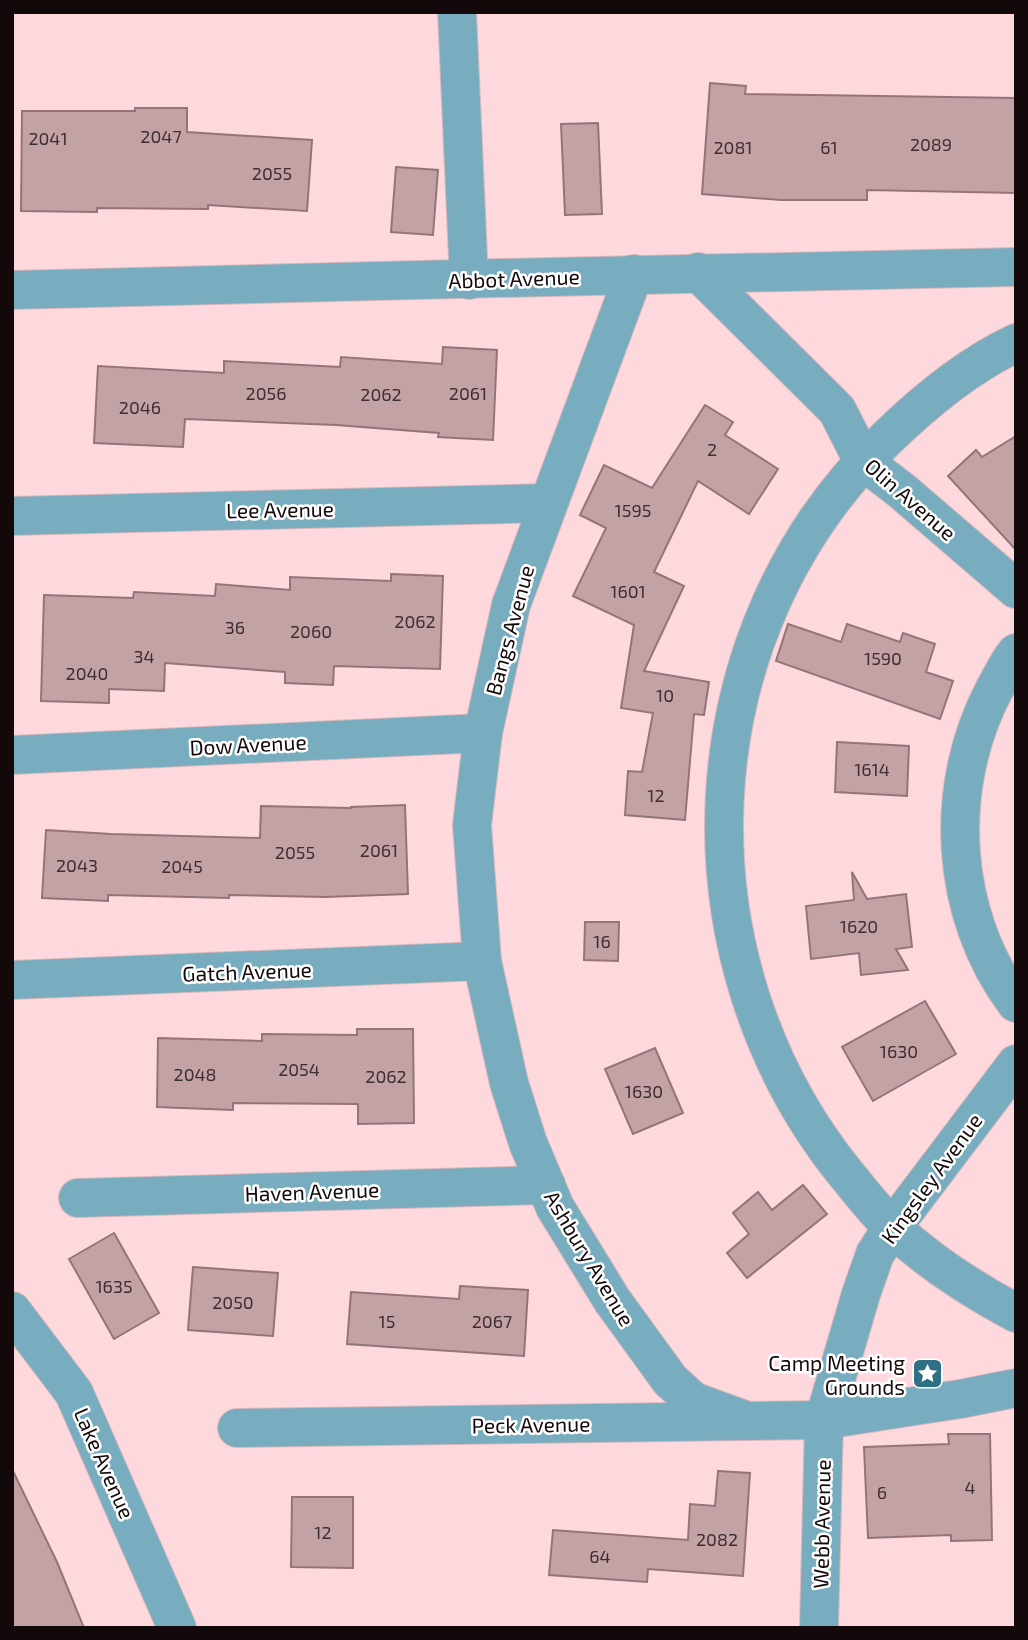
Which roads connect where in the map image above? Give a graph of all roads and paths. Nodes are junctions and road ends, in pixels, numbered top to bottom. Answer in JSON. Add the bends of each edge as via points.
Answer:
{"nodes":[{"id":1,"x":457,"y":12,"type":"edge"},
{"id":2,"x":1016,"y":267,"type":"edge"},
{"id":3,"x":698,"y":272,"type":"junction"},
{"id":4,"x":634,"y":274,"type":"junction"},
{"id":5,"x":469,"y":280,"type":"junction"},
{"id":6,"x":12,"y":290,"type":"edge"},
{"id":7,"x":1016,"y":342,"type":"edge"},
{"id":8,"x":863,"y":461,"type":"junction"},
{"id":9,"x":547,"y":503,"type":"junction"},
{"id":10,"x":12,"y":516,"type":"edge"},
{"id":11,"x":1016,"y":589,"type":"edge"},
{"id":12,"x":1016,"y":653,"type":"edge"},
{"id":13,"x":483,"y":733,"type":"junction"},
{"id":14,"x":12,"y":755,"type":"edge"},
{"id":15,"x":482,"y":961,"type":"junction"},
{"id":16,"x":12,"y":980,"type":"edge"},
{"id":17,"x":1016,"y":1003,"type":"edge"},
{"id":18,"x":1016,"y":1063,"type":"edge"},
{"id":19,"x":546,"y":1185,"type":"junction"},
{"id":20,"x":78,"y":1198,"type":"dead end"},
{"id":21,"x":892,"y":1228,"type":"junction"},
{"id":22,"x":12,"y":1311,"type":"edge"},
{"id":23,"x":1016,"y":1313,"type":"edge"},
{"id":24,"x":1016,"y":1388,"type":"edge"},
{"id":25,"x":824,"y":1420,"type":"junction"},
{"id":26,"x":748,"y":1421,"type":"junction"},
{"id":27,"x":237,"y":1428,"type":"dead end"},
{"id":28,"x":177,"y":1628,"type":"edge"},
{"id":29,"x":819,"y":1628,"type":"edge"}],
"edges":[{"from":1,"to":5,"type":"street"},
{"from":2,"to":3,"type":"street","name":"Abbot Avenue"},
{"from":3,"to":4,"type":"street","name":"Abbot Avenue"},
{"from":3,"to":8,"type":"street","name":"Olin Avenue","via":[[837,410]]},
{"from":4,"to":5,"type":"street","name":"Abbot Avenue"},
{"from":4,"to":9,"type":"street","name":"Bangs Avenue"},
{"from":5,"to":6,"type":"street","name":"Abbot Avenue"},
{"from":7,"to":8,"type":"street","via":[[926,401]]},
{"from":8,"to":11,"type":"street","name":"Olin Avenue"},
{"from":8,"to":21,"type":"street","via":[[802,544],[770,605],[735,714],[723,828],[735,943],[771,1051],[828,1151]]},
{"from":9,"to":10,"type":"street","name":"Lee Avenue"},
{"from":9,"to":13,"type":"street","name":"Bangs Avenue","via":[[511,605]]},
{"from":12,"to":17,"type":"street","via":[[983,711],[966,765],[959,822],[964,880],[979,936]]},
{"from":13,"to":14,"type":"street","name":"Dow Avenue"},
{"from":13,"to":15,"type":"street","name":"Bangs Avenue","via":[[472,825]]},
{"from":15,"to":16,"type":"street","name":"Gatch Avenue"},
{"from":15,"to":19,"type":"street","name":"Ashbury Avenue","via":[[509,1083]]},
{"from":18,"to":21,"type":"street","name":"Kingsley Avenue"},
{"from":19,"to":20,"type":"street","name":"Haven Avenue"},
{"from":19,"to":26,"type":"street","name":"Ashbury Avenue","via":[[611,1300],[670,1380],[693,1401]]},
{"from":21,"to":23,"type":"street","via":[[947,1271]]},
{"from":21,"to":25,"type":"street","name":"Kingsley Avenue","via":[[875,1254],[860,1294]]},
{"from":22,"to":28,"type":"street","name":"Lake Avenue","via":[[74,1393]]},
{"from":24,"to":25,"type":"street"},
{"from":25,"to":26,"type":"street","name":"Peck Avenue"},
{"from":25,"to":29,"type":"street","name":"Webb Avenue"},
{"from":26,"to":27,"type":"street","name":"Peck Avenue"}]}
